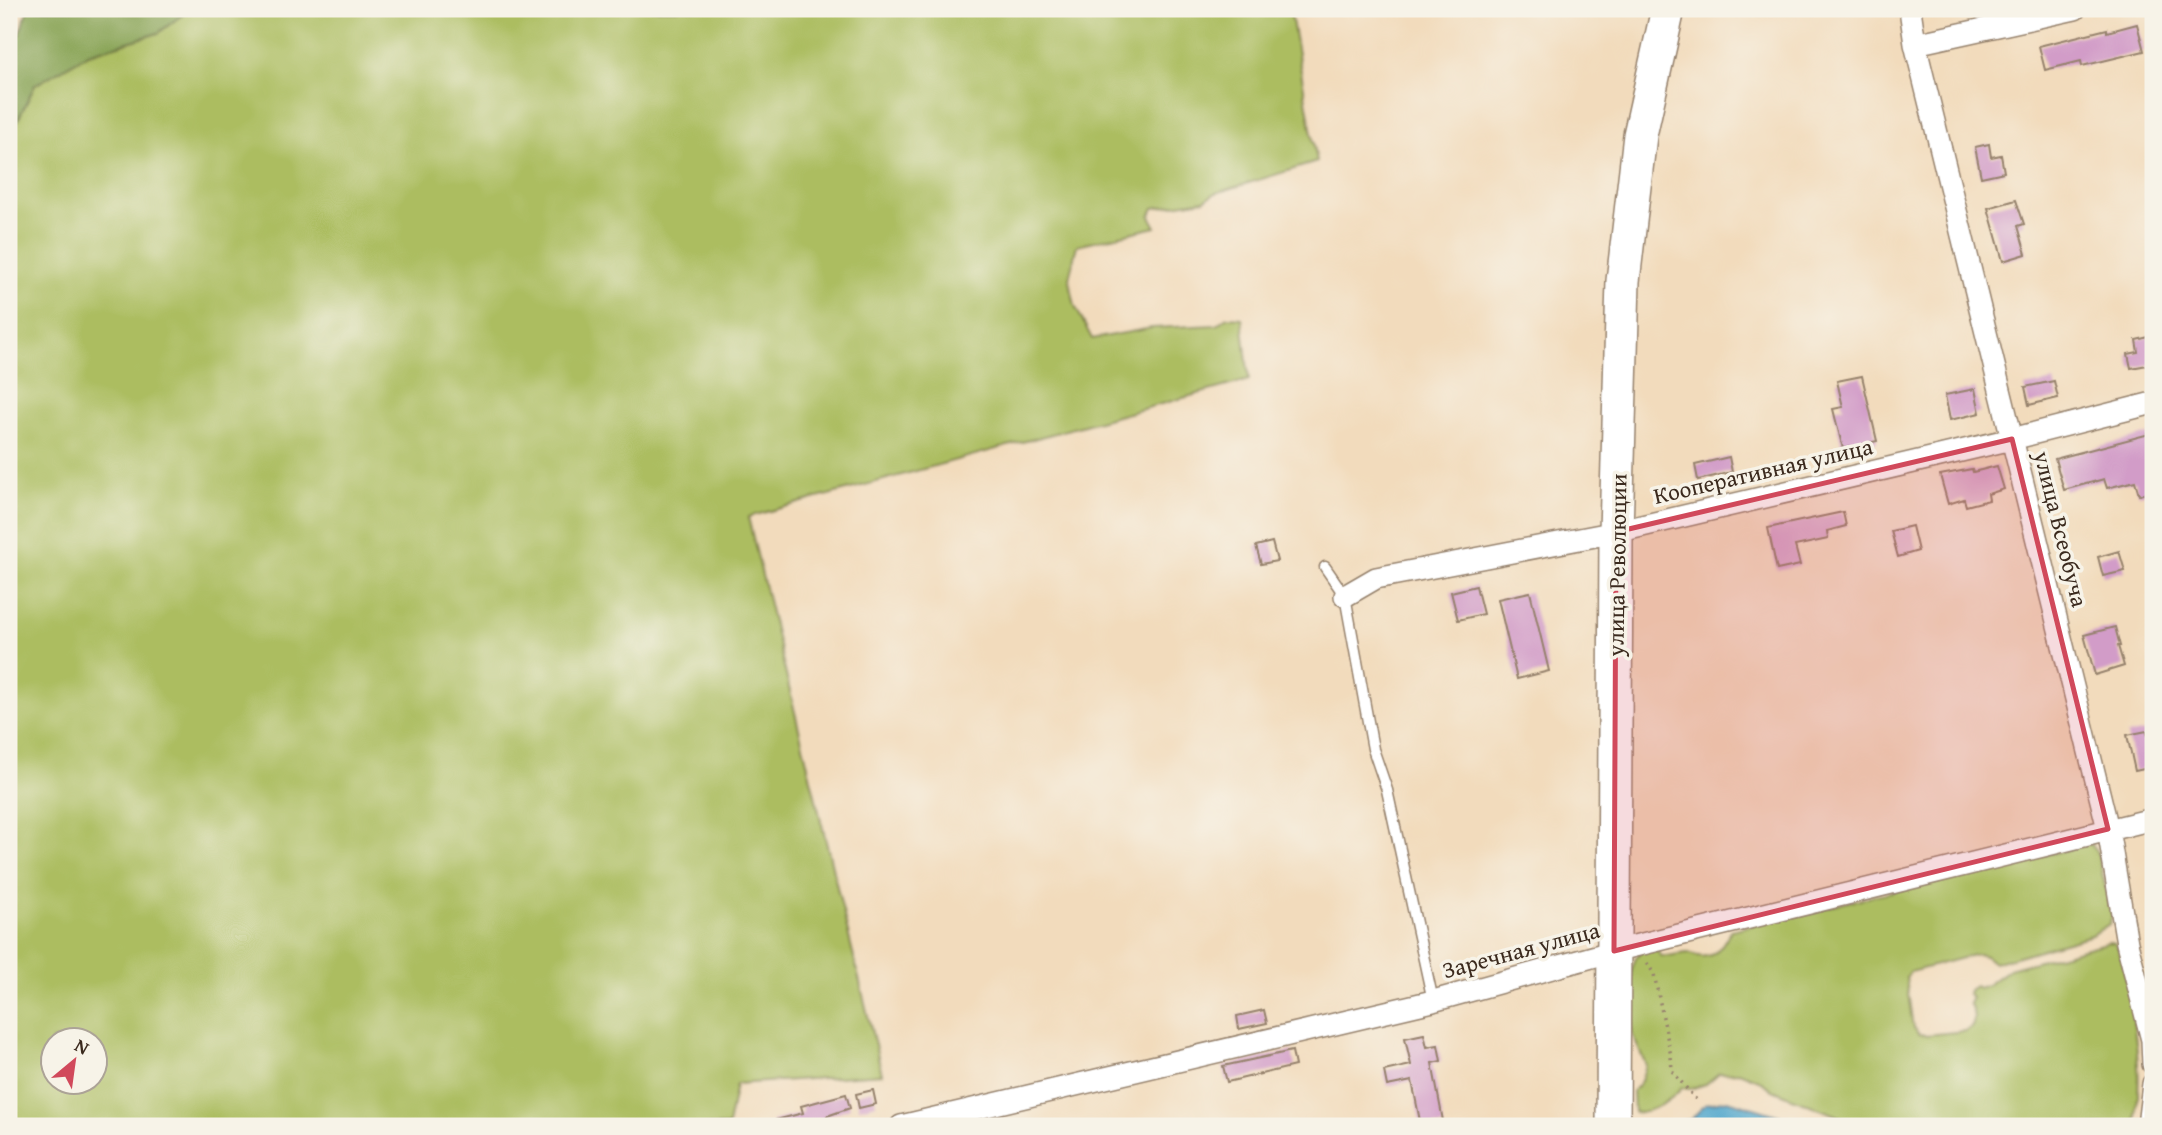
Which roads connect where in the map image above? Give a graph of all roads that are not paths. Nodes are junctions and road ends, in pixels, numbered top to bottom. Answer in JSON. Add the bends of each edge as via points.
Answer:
{"nodes":[{"id":1,"x":1668,"y":9,"type":"edge"},
{"id":2,"x":1910,"y":9,"type":"edge"},
{"id":3,"x":2075,"y":9,"type":"edge"},
{"id":4,"x":1915,"y":44,"type":"junction"},
{"id":5,"x":2153,"y":402,"type":"edge"},
{"id":6,"x":2012,"y":439,"type":"junction"},
{"id":7,"x":1616,"y":532,"type":"junction"},
{"id":8,"x":1325,"y":567,"type":"dead end"},
{"id":9,"x":1345,"y":596,"type":"junction"},
{"id":10,"x":2153,"y":819,"type":"edge"},
{"id":11,"x":2108,"y":829,"type":"junction"},
{"id":12,"x":1625,"y":949,"type":"junction"},
{"id":13,"x":1433,"y":1001,"type":"junction"},
{"id":14,"x":2153,"y":1064,"type":"edge"},
{"id":15,"x":2153,"y":1084,"type":"edge"},
{"id":16,"x":901,"y":1126,"type":"edge"},
{"id":17,"x":1613,"y":1126,"type":"edge"},
{"id":18,"x":2148,"y":1126,"type":"edge"}],
"edges":[{"from":1,"to":7,"type":"main road","name":"улица Революции","via":[[1640,135],[1623,281]]},
{"from":2,"to":4,"type":"street","name":"улица Всеобуча"},
{"from":3,"to":4,"type":"street"},
{"from":4,"to":6,"type":"street","name":"улица Всеобуча"},
{"from":5,"to":6,"type":"street","name":"Кооперативная улица"},
{"from":6,"to":7,"type":"street","name":"Кооперативная улица"},
{"from":6,"to":11,"type":"street","name":"улица Всеобуча"},
{"from":7,"to":9,"type":"street","name":"Кооперативная улица","via":[[1376,578]]},
{"from":7,"to":12,"type":"main road","name":"улица Революции"},
{"from":8,"to":9,"type":"lane"},
{"from":9,"to":13,"type":"lane","via":[[1373,749],[1387,790]]},
{"from":10,"to":11,"type":"street","name":"Заречная улица"},
{"from":11,"to":12,"type":"street","name":"Заречная улица"},
{"from":11,"to":14,"type":"street","name":"улица Всеобуча","via":[[2127,943],[2152,1040]]},
{"from":12,"to":13,"type":"street","name":"Заречная улица"},
{"from":12,"to":17,"type":"main road","name":"улица Революции","via":[[1613,1067]]},
{"from":13,"to":16,"type":"street","name":"Заречная улица"},
{"from":15,"to":18,"type":"street"}]}
